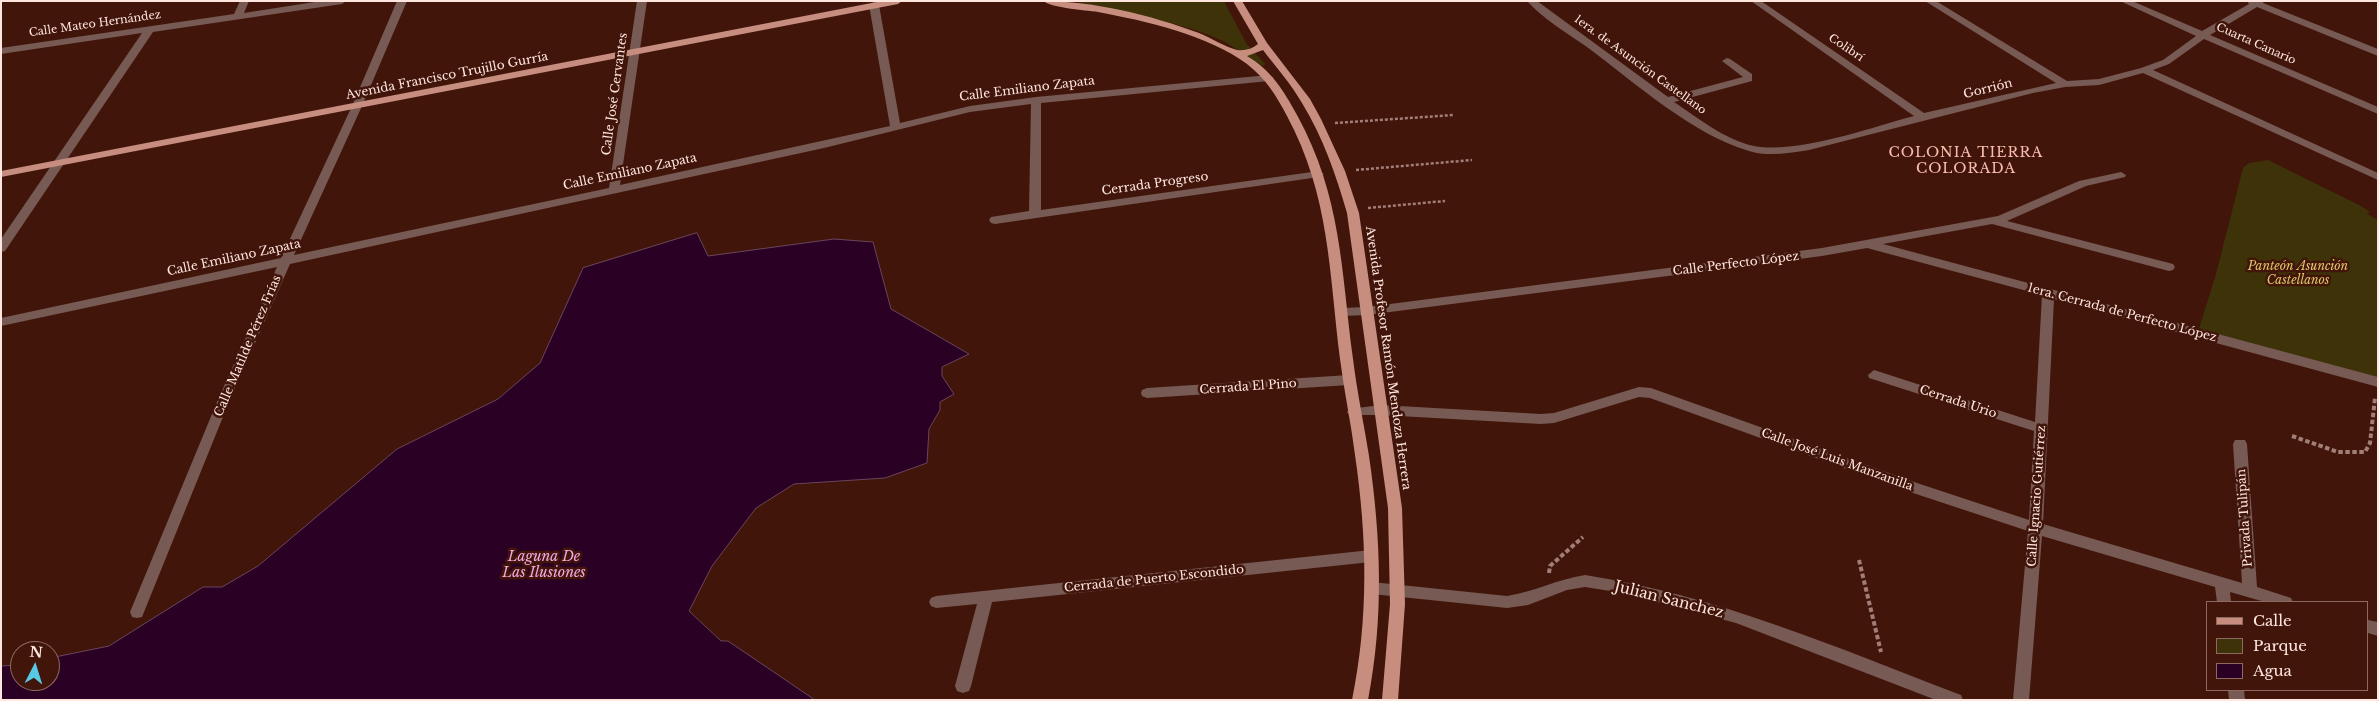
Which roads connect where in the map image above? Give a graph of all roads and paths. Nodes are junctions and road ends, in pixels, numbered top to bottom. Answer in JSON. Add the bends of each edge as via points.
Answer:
{"nodes":[{"id":1,"x":245,"y":1,"type":"edge"},
{"id":2,"x":342,"y":1,"type":"edge"},
{"id":3,"x":402,"y":1,"type":"edge"},
{"id":4,"x":642,"y":1,"type":"edge"},
{"id":5,"x":898,"y":1,"type":"edge"},
{"id":6,"x":1047,"y":1,"type":"edge"},
{"id":7,"x":1236,"y":1,"type":"edge"},
{"id":8,"x":1531,"y":1,"type":"edge"},
{"id":9,"x":1754,"y":1,"type":"edge"},
{"id":10,"x":1929,"y":1,"type":"edge"},
{"id":11,"x":2124,"y":1,"type":"edge"},
{"id":12,"x":2256,"y":2,"type":"edge"},
{"id":13,"x":874,"y":5,"type":"junction"},
{"id":14,"x":238,"y":16,"type":"junction"},
{"id":15,"x":150,"y":29,"type":"junction"},
{"id":16,"x":2204,"y":35,"type":"junction"},
{"id":17,"x":1263,"y":44,"type":"junction"},
{"id":18,"x":1,"y":51,"type":"edge"},
{"id":19,"x":1231,"y":51,"type":"junction"},
{"id":20,"x":634,"y":52,"type":"junction"},
{"id":21,"x":2378,"y":53,"type":"edge"},
{"id":22,"x":1727,"y":61,"type":"dead end"},
{"id":23,"x":2144,"y":70,"type":"junction"},
{"id":24,"x":1269,"y":78,"type":"junction"},
{"id":25,"x":2065,"y":84,"type":"junction"},
{"id":26,"x":1036,"y":100,"type":"junction"},
{"id":27,"x":1666,"y":101,"type":"junction"},
{"id":28,"x":357,"y":106,"type":"junction"},
{"id":29,"x":2378,"y":112,"type":"edge"},
{"id":30,"x":1454,"y":115,"type":"dead end"},
{"id":31,"x":1922,"y":117,"type":"junction"},
{"id":32,"x":1319,"y":124,"type":"junction"},
{"id":33,"x":895,"y":127,"type":"junction"},
{"id":34,"x":1710,"y":131,"type":"joint"},
{"id":35,"x":1472,"y":160,"type":"dead end"},
{"id":36,"x":59,"y":164,"type":"junction"},
{"id":37,"x":1340,"y":171,"type":"junction"},
{"id":38,"x":1,"y":174,"type":"edge"},
{"id":39,"x":1319,"y":174,"type":"junction"},
{"id":40,"x":2121,"y":175,"type":"dead end"},
{"id":41,"x":2378,"y":177,"type":"edge"},
{"id":42,"x":614,"y":190,"type":"junction"},
{"id":43,"x":1445,"y":201,"type":"dead end"},
{"id":44,"x":1352,"y":209,"type":"junction"},
{"id":45,"x":1035,"y":214,"type":"junction"},
{"id":46,"x":995,"y":220,"type":"dead end"},
{"id":47,"x":1993,"y":221,"type":"junction"},
{"id":48,"x":1866,"y":244,"type":"junction"},
{"id":49,"x":1,"y":248,"type":"edge"},
{"id":50,"x":285,"y":261,"type":"junction"},
{"id":51,"x":2169,"y":267,"type":"dead end"},
{"id":52,"x":2048,"y":293,"type":"junction"},
{"id":53,"x":1366,"y":311,"type":"junction"},
{"id":54,"x":1342,"y":312,"type":"junction"},
{"id":55,"x":1,"y":322,"type":"edge"},
{"id":56,"x":1874,"y":375,"type":"dead end"},
{"id":57,"x":1349,"y":380,"type":"junction"},
{"id":58,"x":2377,"y":382,"type":"edge"},
{"id":59,"x":1147,"y":393,"type":"dead end"},
{"id":60,"x":1381,"y":410,"type":"junction"},
{"id":61,"x":1354,"y":412,"type":"junction"},
{"id":62,"x":2042,"y":428,"type":"junction"},
{"id":63,"x":2292,"y":436,"type":"dead end"},
{"id":64,"x":2240,"y":444,"type":"dead end"},
{"id":65,"x":2035,"y":528,"type":"junction"},
{"id":66,"x":1583,"y":537,"type":"dead end"},
{"id":67,"x":1372,"y":556,"type":"junction"},
{"id":68,"x":1859,"y":560,"type":"dead end"},
{"id":69,"x":2222,"y":583,"type":"junction"},
{"id":70,"x":1372,"y":588,"type":"junction"},
{"id":71,"x":1399,"y":592,"type":"junction"},
{"id":72,"x":2250,"y":592,"type":"junction"},
{"id":73,"x":1536,"y":596,"type":"junction"},
{"id":74,"x":986,"y":598,"type":"junction"},
{"id":75,"x":2224,"y":601,"type":"edge"},
{"id":76,"x":2282,"y":601,"type":"edge"},
{"id":77,"x":936,"y":602,"type":"dead end"},
{"id":78,"x":137,"y":612,"type":"dead end"},
{"id":79,"x":1886,"y":675,"type":"junction"},
{"id":80,"x":963,"y":686,"type":"dead end"},
{"id":81,"x":1360,"y":700,"type":"edge"},
{"id":82,"x":1390,"y":700,"type":"edge"},
{"id":83,"x":1956,"y":700,"type":"edge"},
{"id":84,"x":2022,"y":700,"type":"edge"}],
"edges":[{"from":1,"to":14,"type":"street"},
{"from":2,"to":14,"type":"street","name":"Calle Mateo Hernández"},
{"from":3,"to":28,"type":"street","name":"Calle Matilde Pérez Frías"},
{"from":4,"to":20,"type":"street","name":"Calle José Cervantes"},
{"from":5,"to":13,"type":"main road","name":"Avenida Francisco Trujillo Gurría"},
{"from":6,"to":19,"type":"main road","via":[[1156,24]]},
{"from":7,"to":17,"type":"main road","name":"Avenida Profesor Ramón Mendoza Herrera"},
{"from":8,"to":27,"type":"street","name":"1era. de Asunción Castellano"},
{"from":9,"to":31,"type":"street","name":"Colibrí"},
{"from":10,"to":25,"type":"street"},
{"from":11,"to":16,"type":"street","name":"Cuarta Canario"},
{"from":12,"to":16,"type":"street","name":"Gorrión"},
{"from":12,"to":21,"type":"street"},
{"from":13,"to":20,"type":"main road","name":"Avenida Francisco Trujillo Gurría"},
{"from":13,"to":33,"type":"street"},
{"from":14,"to":15,"type":"street","name":"Calle Mateo Hernández"},
{"from":15,"to":18,"type":"street","name":"Calle Mateo Hernández"},
{"from":15,"to":36,"type":"street"},
{"from":16,"to":23,"type":"street","name":"Gorrión","via":[[2166,62]]},
{"from":16,"to":29,"type":"street","name":"Cuarta Canario"},
{"from":17,"to":19,"type":"main road","via":[[1250,53]]},
{"from":17,"to":32,"type":"main road","name":"Avenida Profesor Ramón Mendoza Herrera","via":[[1306,101]]},
{"from":19,"to":24,"type":"main road"},
{"from":20,"to":28,"type":"main road","name":"Avenida Francisco Trujillo Gurría"},
{"from":20,"to":42,"type":"street","name":"Calle José Cervantes"},
{"from":22,"to":27,"type":"street","via":[[1748,79]]},
{"from":23,"to":25,"type":"street","name":"Gorrión","via":[[2099,82]]},
{"from":23,"to":41,"type":"street"},
{"from":24,"to":26,"type":"street","name":"Calle Emiliano Zapata"},
{"from":24,"to":39,"type":"main road","via":[[1284,99]]},
{"from":25,"to":31,"type":"street","name":"Gorrión"},
{"from":26,"to":33,"type":"street","name":"Calle Emiliano Zapata","via":[[970,109]]},
{"from":26,"to":45,"type":"street"},
{"from":27,"to":34,"type":"street","name":"1era. de Asunción Castellano"},
{"from":28,"to":36,"type":"main road","name":"Avenida Francisco Trujillo Gurría"},
{"from":28,"to":50,"type":"street","name":"Calle Matilde Pérez Frías"},
{"from":30,"to":32,"type":"path"},
{"from":31,"to":34,"type":"street","name":"Gorrión","via":[[1809,148],[1781,151],[1740,145]]},
{"from":32,"to":37,"type":"main road","name":"Avenida Profesor Ramón Mendoza Herrera"},
{"from":33,"to":42,"type":"street","name":"Calle Emiliano Zapata"},
{"from":35,"to":37,"type":"path"},
{"from":36,"to":38,"type":"main road","name":"Avenida Francisco Trujillo Gurría"},
{"from":36,"to":49,"type":"street"},
{"from":37,"to":44,"type":"main road","name":"Avenida Profesor Ramón Mendoza Herrera"},
{"from":39,"to":45,"type":"street","name":"Cerrada Progreso"},
{"from":39,"to":54,"type":"main road","via":[[1330,224]]},
{"from":40,"to":47,"type":"street","name":"Calle Perfecto López","via":[[2083,183]]},
{"from":42,"to":50,"type":"street","name":"Calle Emiliano Zapata"},
{"from":43,"to":44,"type":"path"},
{"from":44,"to":53,"type":"main road","name":"Avenida Profesor Ramón Mendoza Herrera"},
{"from":45,"to":46,"type":"street","name":"Cerrada Progreso"},
{"from":47,"to":48,"type":"street","name":"Calle Perfecto López"},
{"from":47,"to":51,"type":"street"},
{"from":48,"to":52,"type":"street","name":"1era. Cerrada de Perfecto López"},
{"from":48,"to":53,"type":"street","name":"Calle Perfecto López"},
{"from":50,"to":55,"type":"street","name":"Calle Emiliano Zapata"},
{"from":50,"to":78,"type":"street","name":"Calle Matilde Pérez Frías"},
{"from":52,"to":58,"type":"street","name":"1era. Cerrada de Perfecto López"},
{"from":52,"to":62,"type":"street","name":"Calle Ignacio Gutiérrez"},
{"from":53,"to":54,"type":"street","name":"Calle Perfecto López"},
{"from":53,"to":60,"type":"main road","name":"Avenida Profesor Ramón Mendoza Herrera"},
{"from":54,"to":57,"type":"main road"},
{"from":56,"to":62,"type":"street","name":"Cerrada Urio"},
{"from":57,"to":59,"type":"street","name":"Cerrada El Pino"},
{"from":57,"to":61,"type":"main road"},
{"from":58,"to":63,"type":"path","via":[[2370,444],[2365,452],[2338,450]]},
{"from":60,"to":61,"type":"street","name":"Calle José Luis Manzanilla"},
{"from":60,"to":65,"type":"street","name":"Calle José Luis Manzanilla","via":[[1541,419],[1639,392],[1651,393]]},
{"from":60,"to":71,"type":"main road","name":"Avenida Profesor Ramón Mendoza Herrera","via":[[1395,508]]},
{"from":61,"to":67,"type":"main road","via":[[1362,455]]},
{"from":62,"to":65,"type":"street","name":"Calle Ignacio Gutiérrez"},
{"from":64,"to":72,"type":"street","name":"Privada Tulipán"},
{"from":65,"to":69,"type":"street","name":"Calle José Luis Manzanilla"},
{"from":65,"to":84,"type":"street","name":"Calle Ignacio Gutiérrez"},
{"from":66,"to":73,"type":"path","via":[[1550,566],[1545,586]]},
{"from":67,"to":70,"type":"main road"},
{"from":67,"to":74,"type":"street","name":"Cerrada de Puerto Escondido"},
{"from":68,"to":79,"type":"path"},
{"from":69,"to":72,"type":"street","name":"Calle José Luis Manzanilla"},
{"from":69,"to":75,"type":"street"},
{"from":70,"to":71,"type":"street","name":"Julian Sanchez"},
{"from":70,"to":81,"type":"main road"},
{"from":71,"to":73,"type":"street","name":"Julian Sanchez","via":[[1507,602]]},
{"from":71,"to":82,"type":"main road","name":"Avenida Profesor Ramón Mendoza Herrera"},
{"from":72,"to":76,"type":"street","name":"Calle José Luis Manzanilla"},
{"from":73,"to":79,"type":"street","name":"Julian Sanchez","via":[[1566,584],[1585,581],[1632,589],[1738,617]]},
{"from":74,"to":77,"type":"street","name":"Cerrada de Puerto Escondido"},
{"from":74,"to":80,"type":"street"},
{"from":79,"to":83,"type":"street","name":"Julian Sanchez"}]}
